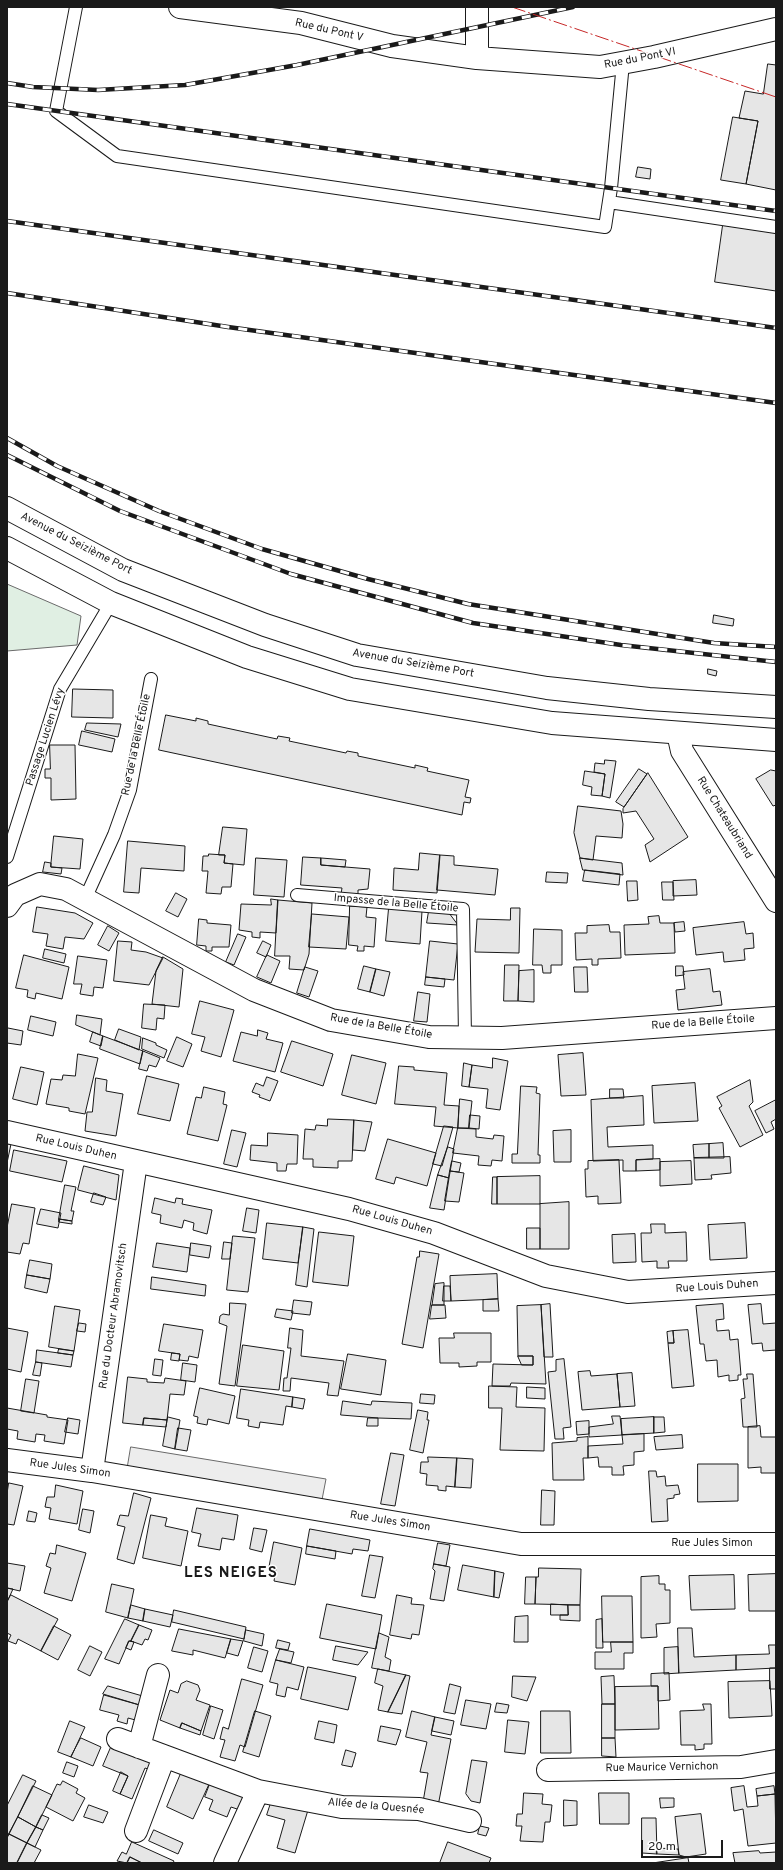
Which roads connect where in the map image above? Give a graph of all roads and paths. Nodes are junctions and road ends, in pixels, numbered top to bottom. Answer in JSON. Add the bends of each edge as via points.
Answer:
{"nodes":[{"id":1,"x":76,"y":7,"type":"edge"},
{"id":2,"x":180,"y":7,"type":"edge"},
{"id":3,"x":477,"y":7,"type":"edge"},
{"id":4,"x":776,"y":29,"type":"edge"},
{"id":5,"x":477,"y":58,"type":"junction"},
{"id":6,"x":623,"y":63,"type":"junction"},
{"id":7,"x":609,"y":202,"type":"junction"},
{"id":8,"x":776,"y":227,"type":"edge"},
{"id":9,"x":7,"y":508,"type":"edge"},
{"id":10,"x":7,"y":548,"type":"edge"},
{"id":11,"x":111,"y":603,"type":"junction"},
{"id":12,"x":151,"y":679,"type":"dead end"},
{"id":13,"x":776,"y":707,"type":"edge"},
{"id":14,"x":678,"y":733,"type":"junction"},
{"id":15,"x":776,"y":740,"type":"edge"},
{"id":16,"x":7,"y":857,"type":"edge"},
{"id":17,"x":297,"y":895,"type":"dead end"},
{"id":18,"x":85,"y":899,"type":"junction"},
{"id":19,"x":776,"y":901,"type":"edge"},
{"id":20,"x":7,"y":906,"type":"edge"},
{"id":21,"x":776,"y":1018,"type":"edge"},
{"id":22,"x":465,"y":1037,"type":"junction"},
{"id":23,"x":7,"y":1132,"type":"edge"},
{"id":24,"x":136,"y":1162,"type":"junction"},
{"id":25,"x":776,"y":1283,"type":"edge"},
{"id":26,"x":7,"y":1460,"type":"edge"},
{"id":27,"x":92,"y":1471,"type":"junction"},
{"id":28,"x":776,"y":1544,"type":"edge"},
{"id":29,"x":158,"y":1675,"type":"dead end"},
{"id":30,"x":118,"y":1739,"type":"dead end"},
{"id":31,"x":139,"y":1747,"type":"junction"},
{"id":32,"x":164,"y":1757,"type":"junction"},
{"id":33,"x":776,"y":1760,"type":"edge"},
{"id":34,"x":548,"y":1770,"type":"dead end"},
{"id":35,"x":258,"y":1791,"type":"junction"},
{"id":36,"x":470,"y":1822,"type":"dead end"},
{"id":37,"x":136,"y":1831,"type":"dead end"},
{"id":38,"x":225,"y":1863,"type":"edge"}],
"edges":[{"from":1,"to":7,"type":"lane","via":[[56,111],[117,156],[604,227]]},
{"from":2,"to":5,"type":"street","name":"Rue du Pont V","via":[[301,23],[392,46]]},
{"from":3,"to":5,"type":"street"},
{"from":4,"to":6,"type":"street","name":"Rue du Pont VI"},
{"from":5,"to":6,"type":"street","name":"Rue du Pont VI","via":[[600,67]]},
{"from":6,"to":7,"type":"lane"},
{"from":7,"to":8,"type":"lane"},
{"from":9,"to":13,"type":"street","name":"Avenue du Seizième Port","via":[[123,570],[265,625],[357,655],[547,688],[649,699]]},
{"from":10,"to":11,"type":"street"},
{"from":11,"to":14,"type":"street","via":[[247,657],[350,689],[552,722]]},
{"from":11,"to":16,"type":"lane","name":"Passage Lucien Lévy","via":[[60,690]]},
{"from":12,"to":18,"type":"lane","name":"Rue de la Belle Étoile","via":[[130,790],[114,835]]},
{"from":14,"to":15,"type":"street"},
{"from":14,"to":19,"type":"street","name":"Rue Chateaubriand","via":[[682,752]]},
{"from":17,"to":22,"type":"lane","name":"Impasse de la Belle Étoile","via":[[463,909]]},
{"from":18,"to":20,"type":"street","name":"Rue de la Belle Étoile","via":[[66,889],[40,884],[15,895]]},
{"from":18,"to":22,"type":"street","name":"Rue de la Belle Étoile","via":[[254,990],[331,1020],[429,1037]]},
{"from":21,"to":22,"type":"street","name":"Rue de la Belle Étoile","via":[[502,1038]]},
{"from":23,"to":24,"type":"street","name":"Rue Louis Duhen"},
{"from":24,"to":25,"type":"street","name":"Rue Louis Duhen","via":[[349,1209],[434,1233],[546,1276],[628,1292]]},
{"from":24,"to":27,"type":"street","name":"Rue du Docteur Abramovitsch"},
{"from":26,"to":27,"type":"street","name":"Rue Jules Simon"},
{"from":27,"to":28,"type":"street","name":"Rue Jules Simon","via":[[521,1544]]},
{"from":29,"to":31,"type":"street"},
{"from":30,"to":31,"type":"street","name":"Allée de la Quesnée"},
{"from":31,"to":32,"type":"street","name":"Allée de la Quesnée"},
{"from":32,"to":35,"type":"street","name":"Allée de la Quesnée"},
{"from":32,"to":37,"type":"street"},
{"from":33,"to":34,"type":"street","name":"Rue Maurice Vernichon","via":[[741,1767]]},
{"from":35,"to":36,"type":"street","name":"Allée de la Quesnée","via":[[342,1807],[418,1809]]},
{"from":35,"to":38,"type":"street"}]}
